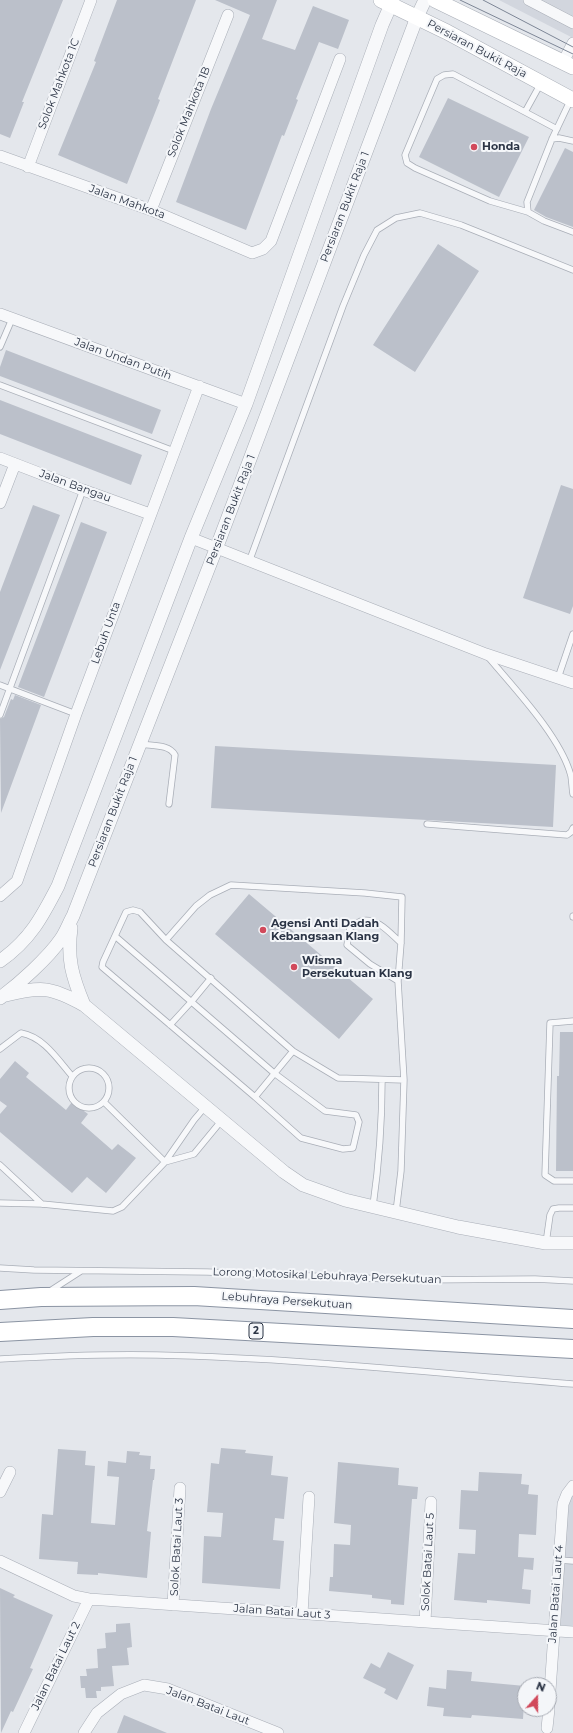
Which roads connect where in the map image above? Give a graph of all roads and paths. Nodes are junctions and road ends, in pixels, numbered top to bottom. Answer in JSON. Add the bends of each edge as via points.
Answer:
{"nodes":[{"id":1,"x":91,"y":0,"type":"edge"},
{"id":2,"x":425,"y":0,"type":"edge"},
{"id":3,"x":435,"y":0,"type":"edge"},
{"id":4,"x":529,"y":0,"type":"edge"},
{"id":5,"x":388,"y":1,"type":"edge"},
{"id":6,"x":228,"y":15,"type":"dead end"},
{"id":7,"x":416,"y":17,"type":"junction"},
{"id":8,"x":573,"y":23,"type":"edge"},
{"id":9,"x":573,"y":43,"type":"edge"},
{"id":10,"x":340,"y":59,"type":"dead end"},
{"id":11,"x":568,"y":64,"type":"edge"},
{"id":12,"x":541,"y":83,"type":"junction"},
{"id":13,"x":572,"y":100,"type":"edge"},
{"id":14,"x":525,"y":112,"type":"junction"},
{"id":15,"x":557,"y":129,"type":"junction"},
{"id":16,"x":552,"y":139,"type":"junction"},
{"id":17,"x":573,"y":141,"type":"edge"},
{"id":18,"x":0,"y":156,"type":"edge"},
{"id":19,"x":28,"y":167,"type":"junction"},
{"id":20,"x":151,"y":210,"type":"junction"},
{"id":21,"x":528,"y":212,"type":"junction"},
{"id":22,"x":573,"y":232,"type":"edge"},
{"id":23,"x":573,"y":270,"type":"edge"},
{"id":24,"x":0,"y":314,"type":"edge"},
{"id":25,"x":12,"y":319,"type":"junction"},
{"id":26,"x":0,"y":347,"type":"edge"},
{"id":27,"x":0,"y":385,"type":"edge"},
{"id":28,"x":198,"y":386,"type":"junction"},
{"id":29,"x":246,"y":404,"type":"junction"},
{"id":30,"x":174,"y":451,"type":"junction"},
{"id":31,"x":0,"y":458,"type":"edge"},
{"id":32,"x":15,"y":464,"type":"junction"},
{"id":33,"x":83,"y":490,"type":"junction"},
{"id":34,"x":0,"y":503,"type":"edge"},
{"id":35,"x":150,"y":514,"type":"junction"},
{"id":36,"x":191,"y":538,"type":"junction"},
{"id":37,"x":216,"y":549,"type":"junction"},
{"id":38,"x":249,"y":562,"type":"junction"},
{"id":39,"x":573,"y":634,"type":"edge"},
{"id":40,"x":486,"y":654,"type":"junction"},
{"id":41,"x":558,"y":678,"type":"junction"},
{"id":42,"x":573,"y":683,"type":"edge"},
{"id":43,"x":0,"y":685,"type":"edge"},
{"id":44,"x":10,"y":689,"type":"junction"},
{"id":45,"x":76,"y":714,"type":"junction"},
{"id":46,"x":0,"y":715,"type":"edge"},
{"id":47,"x":140,"y":744,"type":"junction"},
{"id":48,"x":573,"y":794,"type":"edge"},
{"id":49,"x":169,"y":804,"type":"dead end"},
{"id":50,"x":427,"y":824,"type":"dead end"},
{"id":51,"x":573,"y":828,"type":"edge"},
{"id":52,"x":0,"y":896,"type":"edge"},
{"id":53,"x":73,"y":916,"type":"junction"},
{"id":54,"x":115,"y":936,"type":"junction"},
{"id":55,"x":166,"y":940,"type":"junction"},
{"id":56,"x":401,"y":943,"type":"junction"},
{"id":57,"x":0,"y":961,"type":"edge"},
{"id":58,"x":210,"y":978,"type":"junction"},
{"id":59,"x":398,"y":981,"type":"junction"},
{"id":60,"x":1,"y":997,"type":"edge"},
{"id":61,"x":192,"y":1001,"type":"junction"},
{"id":62,"x":84,"y":1005,"type":"junction"},
{"id":63,"x":573,"y":1021,"type":"edge"},
{"id":64,"x":170,"y":1025,"type":"junction"},
{"id":65,"x":0,"y":1048,"type":"edge"},
{"id":66,"x":294,"y":1051,"type":"junction"},
{"id":67,"x":274,"y":1073,"type":"junction"},
{"id":68,"x":72,"y":1076,"type":"junction"},
{"id":69,"x":382,"y":1080,"type":"junction"},
{"id":70,"x":404,"y":1080,"type":"junction"},
{"id":71,"x":255,"y":1097,"type":"junction"},
{"id":72,"x":104,"y":1102,"type":"junction"},
{"id":73,"x":206,"y":1107,"type":"junction"},
{"id":74,"x":222,"y":1120,"type":"junction"},
{"id":75,"x":165,"y":1162,"type":"junction"},
{"id":76,"x":0,"y":1165,"type":"edge"},
{"id":77,"x":573,"y":1181,"type":"edge"},
{"id":78,"x":0,"y":1203,"type":"edge"},
{"id":79,"x":42,"y":1204,"type":"junction"},
{"id":80,"x":372,"y":1206,"type":"junction"},
{"id":81,"x":573,"y":1208,"type":"edge"},
{"id":82,"x":396,"y":1212,"type":"junction"},
{"id":83,"x":546,"y":1242,"type":"junction"},
{"id":84,"x":573,"y":1243,"type":"edge"},
{"id":85,"x":0,"y":1268,"type":"edge"},
{"id":86,"x":81,"y":1270,"type":"junction"},
{"id":87,"x":573,"y":1281,"type":"edge"},
{"id":88,"x":41,"y":1297,"type":"junction"},
{"id":89,"x":0,"y":1300,"type":"edge"},
{"id":90,"x":573,"y":1319,"type":"edge"},
{"id":91,"x":0,"y":1332,"type":"edge"},
{"id":92,"x":573,"y":1349,"type":"edge"},
{"id":93,"x":0,"y":1359,"type":"edge"},
{"id":94,"x":573,"y":1384,"type":"edge"},
{"id":95,"x":10,"y":1472,"type":"dead end"},
{"id":96,"x":573,"y":1486,"type":"edge"},
{"id":97,"x":180,"y":1488,"type":"dead end"},
{"id":98,"x":0,"y":1492,"type":"edge"},
{"id":99,"x":309,"y":1497,"type":"dead end"},
{"id":100,"x":431,"y":1502,"type":"dead end"},
{"id":101,"x":559,"y":1560,"type":"junction"},
{"id":102,"x":0,"y":1561,"type":"edge"},
{"id":103,"x":573,"y":1561,"type":"edge"},
{"id":104,"x":89,"y":1599,"type":"junction"},
{"id":105,"x":174,"y":1605,"type":"junction"},
{"id":106,"x":302,"y":1614,"type":"junction"},
{"id":107,"x":425,"y":1622,"type":"junction"},
{"id":108,"x":554,"y":1630,"type":"junction"},
{"id":109,"x":573,"y":1632,"type":"edge"},
{"id":110,"x":551,"y":1677,"type":"edge"},
{"id":111,"x":548,"y":1717,"type":"edge"},
{"id":112,"x":547,"y":1728,"type":"dead end"},
{"id":113,"x":24,"y":1733,"type":"edge"},
{"id":114,"x":84,"y":1733,"type":"edge"},
{"id":115,"x":278,"y":1733,"type":"edge"}],
"edges":[{"from":1,"to":19,"type":"street","name":"Solok Mahkota 1C"},
{"from":2,"to":7,"type":"street","name":"Persiaran Bukit Raja 1"},
{"from":3,"to":11,"type":"main road"},
{"from":4,"to":8,"type":"street"},
{"from":5,"to":7,"type":"main road","name":"Persiaran Bukit Raja"},
{"from":5,"to":29,"type":"street","via":[[382,25]]},
{"from":6,"to":20,"type":"street","name":"Solok Mahkota 1B"},
{"from":7,"to":12,"type":"main road","name":"Persiaran Bukit Raja"},
{"from":7,"to":37,"type":"street","name":"Persiaran Bukit Raja 1"},
{"from":9,"to":11,"type":"street"},
{"from":10,"to":20,"type":"street","name":"Jalan Mahkota","via":[[271,241],[263,249],[252,253]]},
{"from":12,"to":13,"type":"main road","name":"Persiaran Bukit Raja"},
{"from":12,"to":14,"type":"lane"},
{"from":13,"to":15,"type":"lane"},
{"from":14,"to":15,"type":"lane"},
{"from":14,"to":21,"type":"lane","via":[[453,74],[444,75],[437,79],[405,155],[407,163],[415,168],[490,201]]},
{"from":15,"to":16,"type":"lane"},
{"from":16,"to":17,"type":"lane"},
{"from":16,"to":21,"type":"lane","via":[[527,202]]},
{"from":18,"to":19,"type":"street","name":"Jalan Mahkota"},
{"from":19,"to":20,"type":"street","name":"Jalan Mahkota"},
{"from":21,"to":22,"type":"lane"},
{"from":23,"to":38,"type":"lane","via":[[461,225],[420,213],[396,218],[377,230],[343,306]]},
{"from":24,"to":25,"type":"street","name":"Jalan Undan Putih"},
{"from":25,"to":26,"type":"lane"},
{"from":25,"to":28,"type":"street","name":"Jalan Undan Putih"},
{"from":27,"to":30,"type":"lane"},
{"from":28,"to":29,"type":"street","name":"Jalan Undan Putih"},
{"from":28,"to":30,"type":"street","name":"Lebuh Unta"},
{"from":29,"to":36,"type":"street"},
{"from":30,"to":35,"type":"street","name":"Lebuh Unta"},
{"from":31,"to":32,"type":"street","name":"Jalan Bangau"},
{"from":32,"to":33,"type":"street","name":"Jalan Bangau"},
{"from":32,"to":34,"type":"street"},
{"from":33,"to":35,"type":"street","name":"Jalan Bangau"},
{"from":33,"to":44,"type":"lane"},
{"from":35,"to":45,"type":"street","name":"Lebuh Unta"},
{"from":36,"to":37,"type":"street"},
{"from":36,"to":57,"type":"street","via":[[58,886],[40,921],[14,951]]},
{"from":37,"to":38,"type":"street"},
{"from":37,"to":47,"type":"street","name":"Persiaran Bukit Raja 1"},
{"from":38,"to":40,"type":"street"},
{"from":39,"to":41,"type":"lane"},
{"from":40,"to":41,"type":"street"},
{"from":40,"to":48,"type":"lane","via":[[546,728],[564,758]]},
{"from":41,"to":42,"type":"street"},
{"from":43,"to":44,"type":"lane"},
{"from":44,"to":45,"type":"lane"},
{"from":44,"to":46,"type":"lane"},
{"from":45,"to":52,"type":"street","name":"Lebuh Unta","via":[[17,881]]},
{"from":47,"to":49,"type":"lane","via":[[173,750],[175,755]]},
{"from":47,"to":53,"type":"street","name":"Persiaran Bukit Raja 1"},
{"from":50,"to":51,"type":"lane","via":[[567,835]]},
{"from":53,"to":60,"type":"street","name":"Persiaran Bukit Raja 1","via":[[52,951]]},
{"from":53,"to":62,"type":"street","via":[[68,946],[69,960]]},
{"from":54,"to":55,"type":"lane","via":[[126,912],[133,910],[140,912]]},
{"from":54,"to":61,"type":"lane"},
{"from":54,"to":64,"type":"lane","via":[[102,967]]},
{"from":55,"to":56,"type":"lane","via":[[196,906],[231,884],[402,897]]},
{"from":55,"to":58,"type":"lane"},
{"from":56,"to":59,"type":"lane"},
{"from":56,"to":59,"type":"lane","via":[[385,928],[371,921],[362,921],[350,928],[347,945],[370,964]]},
{"from":58,"to":61,"type":"lane"},
{"from":58,"to":66,"type":"lane"},
{"from":59,"to":70,"type":"lane"},
{"from":60,"to":62,"type":"street","via":[[30,989],[52,990]]},
{"from":61,"to":64,"type":"lane"},
{"from":61,"to":67,"type":"lane"},
{"from":62,"to":73,"type":"street"},
{"from":63,"to":77,"type":"lane","via":[[550,1023],[545,1175],[554,1181]]},
{"from":64,"to":71,"type":"lane"},
{"from":65,"to":68,"type":"lane","via":[[21,1033],[30,1035],[39,1039]]},
{"from":66,"to":67,"type":"lane"},
{"from":66,"to":69,"type":"lane","via":[[338,1078]]},
{"from":67,"to":71,"type":"lane"},
{"from":67,"to":71,"type":"lane","via":[[325,1111],[356,1115],[359,1122],[353,1148],[343,1149],[301,1138]]},
{"from":68,"to":72,"type":"lane","via":[[68,1089],[73,1102],[85,1108],[92,1108]]},
{"from":68,"to":72,"type":"lane","via":[[77,1071],[90,1068],[102,1072],[107,1078],[110,1090]]},
{"from":69,"to":70,"type":"lane"},
{"from":69,"to":80,"type":"lane","via":[[378,1168]]},
{"from":70,"to":82,"type":"lane","via":[[401,1171]]},
{"from":72,"to":75,"type":"lane"},
{"from":73,"to":74,"type":"street"},
{"from":73,"to":75,"type":"lane"},
{"from":74,"to":75,"type":"lane","via":[[194,1154]]},
{"from":74,"to":80,"type":"street","via":[[303,1185],[338,1198]]},
{"from":75,"to":79,"type":"lane","via":[[122,1207],[113,1211]]},
{"from":76,"to":79,"type":"lane"},
{"from":78,"to":79,"type":"lane"},
{"from":80,"to":82,"type":"street"},
{"from":81,"to":83,"type":"lane","via":[[553,1209]]},
{"from":82,"to":83,"type":"street","via":[[458,1227]]},
{"from":83,"to":84,"type":"street"},
{"from":85,"to":86,"type":"lane","name":"Lorong Motosikal Lebuhraya Persekutuan"},
{"from":86,"to":87,"type":"lane","name":"Lorong Motosikal Lebuhraya Persekutuan","via":[[415,1280]]},
{"from":86,"to":88,"type":"lane"},
{"from":88,"to":89,"type":"highway","name":"Lebuhraya Persekutuan"},
{"from":88,"to":90,"type":"highway","name":"Lebuhraya Persekutuan","via":[[194,1296]]},
{"from":91,"to":92,"type":"highway","number":"2","via":[[92,1327],[173,1328]]},
{"from":93,"to":94,"type":"lane","via":[[156,1355],[252,1359]]},
{"from":95,"to":98,"type":"street"},
{"from":96,"to":101,"type":"street","name":"Jalan Batai Laut 4","via":[[562,1504]]},
{"from":97,"to":105,"type":"street","name":"Solok Batai Laut 3"},
{"from":99,"to":106,"type":"street"},
{"from":100,"to":107,"type":"street","name":"Solok Batai Laut 5"},
{"from":101,"to":103,"type":"lane"},
{"from":101,"to":108,"type":"street","name":"Jalan Batai Laut 4"},
{"from":102,"to":104,"type":"street","name":"Jalan Batai Laut 3","via":[[74,1596]]},
{"from":104,"to":105,"type":"street","name":"Jalan Batai Laut 3"},
{"from":104,"to":113,"type":"street","name":"Jalan Batai Laut 2"},
{"from":105,"to":106,"type":"street","name":"Jalan Batai Laut 3"},
{"from":106,"to":107,"type":"street","name":"Jalan Batai Laut 3"},
{"from":107,"to":108,"type":"street","name":"Jalan Batai Laut 3"},
{"from":108,"to":109,"type":"street","name":"Jalan Batai Laut 3"},
{"from":108,"to":110,"type":"street","name":"Jalan Batai Laut 4"},
{"from":111,"to":112,"type":"street"},
{"from":114,"to":115,"type":"street","name":"Jalan Batai Laut","via":[[98,1713],[121,1694],[144,1685],[168,1689]]}]}
